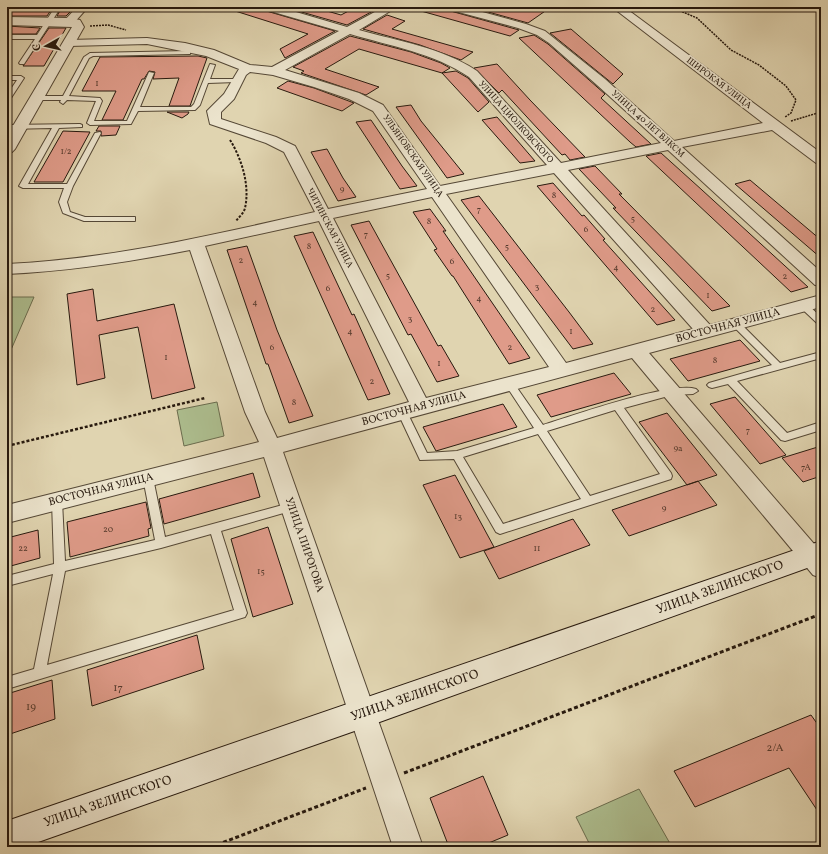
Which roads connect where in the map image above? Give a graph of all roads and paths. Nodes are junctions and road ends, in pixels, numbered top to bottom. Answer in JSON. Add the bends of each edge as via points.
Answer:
{"nodes":[{"id":1,"x":58,"y":7,"type":"edge"},
{"id":2,"x":83,"y":7,"type":"edge"},
{"id":3,"x":267,"y":7,"type":"edge"},
{"id":4,"x":392,"y":7,"type":"edge"},
{"id":5,"x":451,"y":7,"type":"edge"},
{"id":6,"x":617,"y":7,"type":"edge"},
{"id":7,"x":671,"y":7,"type":"edge"},
{"id":8,"x":7,"y":20,"type":"edge"},
{"id":9,"x":48,"y":20,"type":"junction"},
{"id":10,"x":74,"y":24,"type":"junction"},
{"id":11,"x":347,"y":31,"type":"junction"},
{"id":12,"x":7,"y":37,"type":"edge"},
{"id":13,"x":38,"y":37,"type":"junction"},
{"id":14,"x":69,"y":43,"type":"junction"},
{"id":15,"x":188,"y":53,"type":"dead end"},
{"id":16,"x":22,"y":63,"type":"dead end"},
{"id":17,"x":212,"y":65,"type":"dead end"},
{"id":18,"x":248,"y":68,"type":"junction"},
{"id":19,"x":274,"y":71,"type":"junction"},
{"id":20,"x":152,"y":72,"type":"dead end"},
{"id":21,"x":7,"y":78,"type":"edge"},
{"id":22,"x":236,"y":80,"type":"junction"},
{"id":23,"x":206,"y":81,"type":"junction"},
{"id":24,"x":251,"y":85,"type":"dead end"},
{"id":25,"x":228,"y":96,"type":"junction"},
{"id":26,"x":38,"y":98,"type":"junction"},
{"id":27,"x":7,"y":100,"type":"edge"},
{"id":28,"x":64,"y":100,"type":"junction"},
{"id":29,"x":136,"y":109,"type":"junction"},
{"id":30,"x":821,"y":112,"type":"edge"},
{"id":31,"x":215,"y":121,"type":"junction"},
{"id":32,"x":774,"y":125,"type":"junction"},
{"id":33,"x":57,"y":126,"type":"junction"},
{"id":34,"x":80,"y":126,"type":"dead end"},
{"id":35,"x":14,"y":127,"type":"edge"},
{"id":36,"x":98,"y":134,"type":"dead end"},
{"id":37,"x":671,"y":145,"type":"junction"},
{"id":38,"x":7,"y":149,"type":"edge"},
{"id":39,"x":821,"y":160,"type":"edge"},
{"id":40,"x":558,"y":168,"type":"junction"},
{"id":41,"x":69,"y":186,"type":"junction"},
{"id":42,"x":437,"y":192,"type":"junction"},
{"id":43,"x":324,"y":215,"type":"junction"},
{"id":44,"x":132,"y":219,"type":"dead end"},
{"id":45,"x":220,"y":238,"type":"junction"},
{"id":46,"x":196,"y":243,"type":"junction"},
{"id":47,"x":7,"y":269,"type":"edge"},
{"id":48,"x":821,"y":281,"type":"edge"},
{"id":49,"x":821,"y":301,"type":"edge"},
{"id":50,"x":804,"y":306,"type":"junction"},
{"id":51,"x":821,"y":322,"type":"edge"},
{"id":52,"x":736,"y":324,"type":"junction"},
{"id":53,"x":705,"y":331,"type":"junction"},
{"id":54,"x":636,"y":350,"type":"junction"},
{"id":55,"x":821,"y":355,"type":"edge"},
{"id":56,"x":778,"y":366,"type":"junction"},
{"id":57,"x":561,"y":370,"type":"junction"},
{"id":58,"x":730,"y":380,"type":"junction"},
{"id":59,"x":510,"y":384,"type":"junction"},
{"id":60,"x":712,"y":385,"type":"dead end"},
{"id":61,"x":693,"y":391,"type":"dead end"},
{"id":62,"x":672,"y":392,"type":"junction"},
{"id":63,"x":205,"y":398,"type":"dead end"},
{"id":64,"x":421,"y":406,"type":"junction"},
{"id":65,"x":617,"y":406,"type":"junction"},
{"id":66,"x":402,"y":411,"type":"junction"},
{"id":67,"x":821,"y":426,"type":"edge"},
{"id":68,"x":538,"y":428,"type":"junction"},
{"id":69,"x":7,"y":446,"type":"edge"},
{"id":70,"x":271,"y":447,"type":"junction"},
{"id":71,"x":457,"y":455,"type":"junction"},
{"id":72,"x":148,"y":478,"type":"junction"},
{"id":73,"x":587,"y":500,"type":"junction"},
{"id":74,"x":57,"y":501,"type":"junction"},
{"id":75,"x":290,"y":507,"type":"junction"},
{"id":76,"x":7,"y":514,"type":"edge"},
{"id":77,"x":215,"y":528,"type":"junction"},
{"id":78,"x":161,"y":543,"type":"junction"},
{"id":79,"x":818,"y":559,"type":"edge"},
{"id":80,"x":60,"y":567,"type":"junction"},
{"id":81,"x":7,"y":581,"type":"edge"},
{"id":82,"x":821,"y":614,"type":"edge"},
{"id":83,"x":39,"y":674,"type":"junction"},
{"id":84,"x":7,"y":683,"type":"edge"},
{"id":85,"x":362,"y":714,"type":"junction"},
{"id":86,"x":385,"y":780,"type":"junction"},
{"id":87,"x":7,"y":837,"type":"edge"},
{"id":88,"x":211,"y":847,"type":"edge"},
{"id":89,"x":408,"y":847,"type":"edge"}],
"edges":[{"from":1,"to":9,"type":"lane"},
{"from":2,"to":10,"type":"street"},
{"from":3,"to":11,"type":"street","name":"УЛИЦА ЦИОЛКОВСКОГО"},
{"from":4,"to":11,"type":"street"},
{"from":5,"to":37,"type":"street","name":"УЛИЦА 40 ЛЕТ ВЛКСМ","via":[[541,33],[601,82]]},
{"from":6,"to":32,"type":"street","name":"ШИРОКАЯ УЛИЦА"},
{"from":7,"to":32,"type":"path","via":[[697,18],[731,50],[759,65],[786,86],[796,100],[791,113]]},
{"from":8,"to":9,"type":"main road"},
{"from":9,"to":10,"type":"main road"},
{"from":9,"to":13,"type":"lane"},
{"from":10,"to":14,"type":"main road"},
{"from":11,"to":19,"type":"street"},
{"from":11,"to":40,"type":"street","name":"УЛИЦА ЦИОЛКОВСКОГО","via":[[458,64],[473,74]]},
{"from":12,"to":13,"type":"lane"},
{"from":13,"to":16,"type":"lane"},
{"from":14,"to":18,"type":"street","name":"УЛЬЯНОВСКАЯ УЛИЦА","via":[[148,41],[210,53]]},
{"from":14,"to":26,"type":"main road"},
{"from":15,"to":28,"type":"lane","via":[[92,54],[87,57]]},
{"from":17,"to":23,"type":"lane"},
{"from":18,"to":19,"type":"street","name":"УЛЬЯНОВСКАЯ УЛИЦА"},
{"from":18,"to":22,"type":"street","via":[[241,72]]},
{"from":19,"to":42,"type":"street","name":"УЛЬЯНОВСКАЯ УЛИЦА","via":[[354,96],[378,108]]},
{"from":20,"to":29,"type":"lane"},
{"from":21,"to":27,"type":"lane","via":[[21,78]]},
{"from":22,"to":23,"type":"lane"},
{"from":22,"to":25,"type":"street"},
{"from":23,"to":29,"type":"lane","via":[[193,109]]},
{"from":24,"to":25,"type":"street"},
{"from":25,"to":31,"type":"street","via":[[214,111]]},
{"from":26,"to":28,"type":"lane"},
{"from":26,"to":35,"type":"main road"},
{"from":28,"to":29,"type":"lane","via":[[98,99],[90,123],[129,123]]},
{"from":30,"to":32,"type":"path"},
{"from":31,"to":43,"type":"street","name":"ЧИТИНСКАЯ УЛИЦА","via":[[290,149]]},
{"from":31,"to":45,"type":"path","via":[[233,144],[242,164],[245,188],[245,209],[233,226]]},
{"from":32,"to":37,"type":"street"},
{"from":32,"to":39,"type":"street","name":"ШИРОКАЯ УЛИЦА"},
{"from":33,"to":34,"type":"lane"},
{"from":33,"to":35,"type":"lane"},
{"from":33,"to":41,"type":"lane","via":[[23,186]]},
{"from":35,"to":38,"type":"main road"},
{"from":36,"to":41,"type":"lane"},
{"from":37,"to":40,"type":"street"},
{"from":37,"to":48,"type":"street","name":"УЛИЦА 40 ЛЕТ ВЛКСМ"},
{"from":40,"to":42,"type":"street"},
{"from":40,"to":53,"type":"street","name":"УЛИЦА ЦИОЛКОВСКОГО"},
{"from":41,"to":44,"type":"lane","via":[[63,202],[67,213],[84,219]]},
{"from":42,"to":43,"type":"street"},
{"from":42,"to":57,"type":"street","name":"УЛЬЯНОВСКАЯ УЛИЦА"},
{"from":43,"to":45,"type":"street"},
{"from":43,"to":64,"type":"street","name":"ЧИТИНСКАЯ УЛИЦА"},
{"from":45,"to":46,"type":"street"},
{"from":46,"to":47,"type":"street","via":[[92,262]]},
{"from":46,"to":70,"type":"street","name":"УЛИЦА ПИРОГОВА","via":[[255,412]]},
{"from":49,"to":50,"type":"street","name":"ВОСТОЧНАЯ УЛИЦА"},
{"from":50,"to":51,"type":"lane"},
{"from":50,"to":52,"type":"street","name":"ВОСТОЧНАЯ УЛИЦА"},
{"from":52,"to":53,"type":"street","name":"ВОСТОЧНАЯ УЛИЦА"},
{"from":52,"to":56,"type":"lane"},
{"from":53,"to":54,"type":"street","name":"ВОСТОЧНАЯ УЛИЦА"},
{"from":54,"to":57,"type":"street","name":"ВОСТОЧНАЯ УЛИЦА"},
{"from":54,"to":62,"type":"street"},
{"from":55,"to":56,"type":"lane"},
{"from":56,"to":58,"type":"lane"},
{"from":57,"to":59,"type":"street","name":"ВОСТОЧНАЯ УЛИЦА"},
{"from":58,"to":60,"type":"lane"},
{"from":58,"to":67,"type":"lane","via":[[785,437]]},
{"from":59,"to":64,"type":"street","name":"ВОСТОЧНАЯ УЛИЦА"},
{"from":59,"to":68,"type":"lane"},
{"from":61,"to":62,"type":"lane"},
{"from":62,"to":65,"type":"lane"},
{"from":62,"to":79,"type":"street"},
{"from":63,"to":69,"type":"path"},
{"from":64,"to":66,"type":"street","name":"ВОСТОЧНАЯ УЛИЦА"},
{"from":65,"to":68,"type":"lane"},
{"from":65,"to":73,"type":"lane","via":[[667,476]]},
{"from":66,"to":70,"type":"street","name":"ВОСТОЧНАЯ УЛИЦА"},
{"from":66,"to":71,"type":"lane","via":[[424,457]]},
{"from":68,"to":71,"type":"lane"},
{"from":68,"to":73,"type":"lane"},
{"from":70,"to":72,"type":"street","name":"ВОСТОЧНАЯ УЛИЦА"},
{"from":70,"to":75,"type":"street","name":"УЛИЦА ПИРОГОВА"},
{"from":71,"to":73,"type":"lane","via":[[500,530]]},
{"from":72,"to":74,"type":"street","name":"ВОСТОЧНАЯ УЛИЦА"},
{"from":72,"to":78,"type":"lane"},
{"from":74,"to":76,"type":"street","name":"ВОСТОЧНАЯ УЛИЦА"},
{"from":74,"to":80,"type":"lane"},
{"from":75,"to":77,"type":"lane"},
{"from":75,"to":85,"type":"street","name":"УЛИЦА ПИРОГОВА"},
{"from":77,"to":78,"type":"lane"},
{"from":77,"to":83,"type":"lane","via":[[241,614]]},
{"from":78,"to":80,"type":"lane"},
{"from":79,"to":85,"type":"main road","name":"УЛИЦА ЗЕЛИНСКОГО"},
{"from":80,"to":81,"type":"lane"},
{"from":80,"to":83,"type":"lane"},
{"from":82,"to":86,"type":"path"},
{"from":83,"to":84,"type":"lane"},
{"from":85,"to":86,"type":"street","name":"УЛИЦА ПИРОГОВА"},
{"from":85,"to":87,"type":"main road","name":"УЛИЦА ЗЕЛИНСКОГО"},
{"from":86,"to":88,"type":"path"},
{"from":86,"to":89,"type":"street","name":"УЛИЦА ПИРОГОВА"}]}
